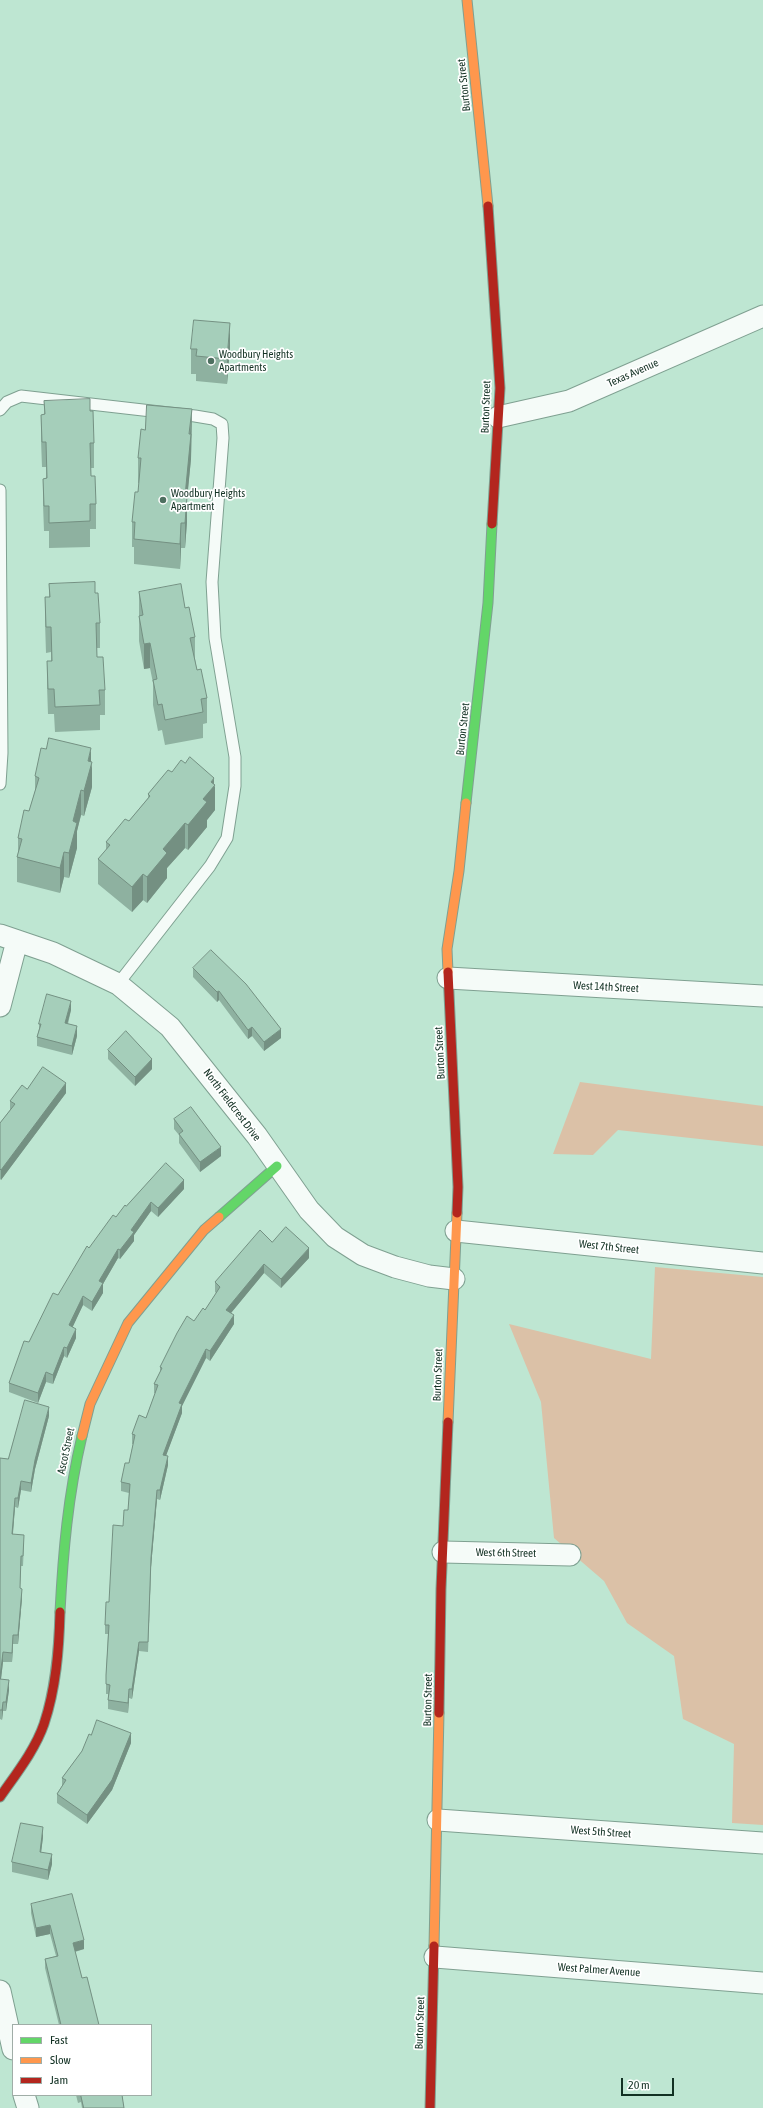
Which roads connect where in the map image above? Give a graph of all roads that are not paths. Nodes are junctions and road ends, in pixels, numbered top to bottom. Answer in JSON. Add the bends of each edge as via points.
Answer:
{"nodes":[{"id":1,"x":467,"y":0,"type":"edge"},
{"id":2,"x":763,"y":316,"type":"edge"},
{"id":3,"x":0,"y":410,"type":"edge"},
{"id":4,"x":498,"y":417,"type":"junction"},
{"id":5,"x":0,"y":490,"type":"edge"},
{"id":6,"x":0,"y":784,"type":"edge"},
{"id":7,"x":8,"y":938,"type":"edge"},
{"id":8,"x":448,"y":978,"type":"junction"},
{"id":9,"x":118,"y":984,"type":"junction"},
{"id":10,"x":763,"y":996,"type":"edge"},
{"id":11,"x":0,"y":1006,"type":"edge"},
{"id":12,"x":277,"y":1166,"type":"junction"},
{"id":13,"x":456,"y":1231,"type":"junction"},
{"id":14,"x":763,"y":1263,"type":"edge"},
{"id":15,"x":454,"y":1279,"type":"junction"},
{"id":16,"x":443,"y":1552,"type":"junction"},
{"id":17,"x":570,"y":1555,"type":"dead end"},
{"id":18,"x":0,"y":1797,"type":"edge"},
{"id":19,"x":438,"y":1820,"type":"junction"},
{"id":20,"x":763,"y":1843,"type":"edge"},
{"id":21,"x":435,"y":1957,"type":"junction"},
{"id":22,"x":763,"y":1983,"type":"edge"},
{"id":23,"x":0,"y":1990,"type":"edge"},
{"id":24,"x":12,"y":2044,"type":"edge"},
{"id":25,"x":24,"y":2096,"type":"edge"},
{"id":26,"x":28,"y":2108,"type":"edge"},
{"id":27,"x":430,"y":2108,"type":"edge"}],
"edges":[{"from":1,"to":4,"type":"street","name":"Burton Street","via":[[491,235],[500,388]]},
{"from":2,"to":4,"type":"street","name":"Texas Avenue","via":[[569,401]]},
{"from":3,"to":9,"type":"lane","via":[[7,402],[21,396],[39,397],[195,416],[213,419],[222,424],[212,582],[215,638],[235,757],[235,786],[227,838],[210,866]]},
{"from":4,"to":8,"type":"street","name":"Burton Street","via":[[488,603],[459,871],[447,949]]},
{"from":5,"to":6,"type":"lane"},
{"from":7,"to":9,"type":"street","name":"North Fieldcrest Drive","via":[[53,953]]},
{"from":7,"to":11,"type":"street"},
{"from":8,"to":10,"type":"street","name":"West 14th Street"},
{"from":8,"to":13,"type":"street","name":"Burton Street","via":[[458,1187]]},
{"from":9,"to":12,"type":"street","name":"North Fieldcrest Drive","via":[[170,1027],[248,1124]]},
{"from":12,"to":15,"type":"street","name":"North Fieldcrest Drive","via":[[309,1210],[335,1237],[363,1255],[429,1276]]},
{"from":12,"to":18,"type":"street","name":"Ascot Street","via":[[204,1230],[128,1323],[90,1404],[73,1473],[64,1540],[59,1643],[54,1685],[44,1725],[25,1761]]},
{"from":13,"to":14,"type":"street","name":"West 7th Street"},
{"from":13,"to":15,"type":"street","name":"Burton Street"},
{"from":15,"to":16,"type":"street","name":"Burton Street"},
{"from":16,"to":17,"type":"street","name":"West 6th Street"},
{"from":16,"to":19,"type":"street","name":"Burton Street"},
{"from":19,"to":20,"type":"street","name":"West 5th Street"},
{"from":19,"to":21,"type":"street","name":"Burton Street"},
{"from":21,"to":22,"type":"street","name":"West Palmer Avenue"},
{"from":21,"to":27,"type":"street","name":"Burton Street"},
{"from":23,"to":24,"type":"street"},
{"from":25,"to":26,"type":"street"}]}
